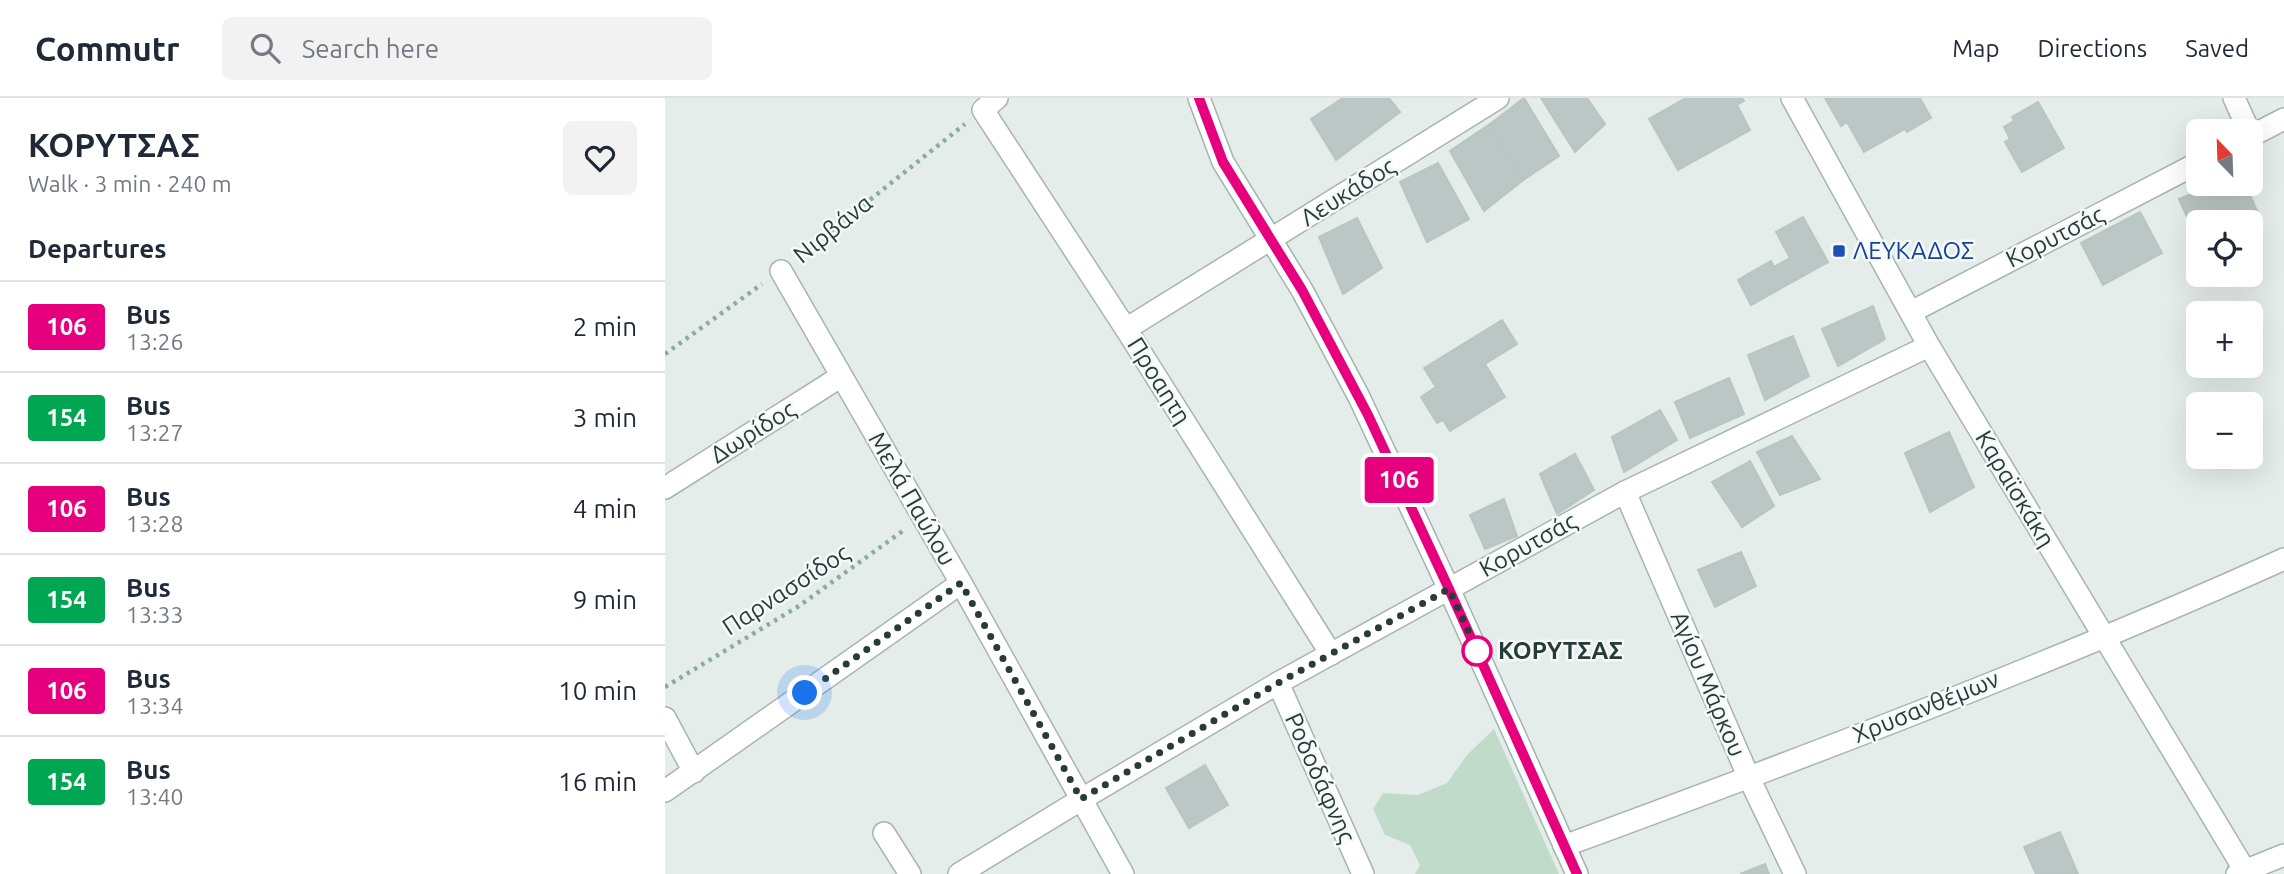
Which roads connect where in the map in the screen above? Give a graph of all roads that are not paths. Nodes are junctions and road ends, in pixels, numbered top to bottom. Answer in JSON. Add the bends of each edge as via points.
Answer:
{"nodes":[{"id":1,"x":1199,"y":98,"type":"edge"},
{"id":2,"x":1498,"y":98,"type":"edge"},
{"id":3,"x":1792,"y":98,"type":"edge"},
{"id":4,"x":2234,"y":98,"type":"edge"},
{"id":5,"x":990,"y":104,"type":"edge"},
{"id":6,"x":2243,"y":119,"type":"edge"},
{"id":7,"x":2284,"y":119,"type":"edge"},
{"id":8,"x":2263,"y":128,"type":"edge"},
{"id":9,"x":2186,"y":169,"type":"edge"},
{"id":10,"x":1271,"y":240,"type":"junction"},
{"id":11,"x":781,"y":271,"type":"road end"},
{"id":12,"x":1911,"y":312,"type":"junction"},
{"id":13,"x":1126,"y":330,"type":"junction"},
{"id":14,"x":1929,"y":346,"type":"junction"},
{"id":15,"x":841,"y":377,"type":"junction"},
{"id":16,"x":665,"y":488,"type":"edge"},
{"id":17,"x":1625,"y":492,"type":"junction"},
{"id":18,"x":2284,"y":559,"type":"edge"},
{"id":19,"x":961,"y":583,"type":"junction"},
{"id":20,"x":1449,"y":589,"type":"junction"},
{"id":21,"x":2103,"y":637,"type":"junction"},
{"id":22,"x":1331,"y":654,"type":"junction"},
{"id":23,"x":1278,"y":683,"type":"junction"},
{"id":24,"x":665,"y":718,"type":"edge"},
{"id":25,"x":694,"y":772,"type":"junction"},
{"id":26,"x":1749,"y":778,"type":"junction"},
{"id":27,"x":665,"y":791,"type":"edge"},
{"id":28,"x":1081,"y":799,"type":"junction"},
{"id":29,"x":884,"y":834,"type":"dead end"},
{"id":30,"x":1565,"y":846,"type":"junction"},
{"id":31,"x":2284,"y":855,"type":"edge"},
{"id":32,"x":2243,"y":873,"type":"edge"},
{"id":33,"x":910,"y":874,"type":"edge"},
{"id":34,"x":959,"y":874,"type":"edge"},
{"id":35,"x":1123,"y":874,"type":"edge"},
{"id":36,"x":1363,"y":874,"type":"edge"},
{"id":37,"x":1577,"y":874,"type":"edge"},
{"id":38,"x":1795,"y":874,"type":"edge"}],
"edges":[{"from":1,"to":10,"type":"street","via":[[1223,162]]},
{"from":2,"to":10,"type":"street","name":"Λευκάδος"},
{"from":3,"to":12,"type":"street","name":"Καραϊσκάκη"},
{"from":4,"to":6,"type":"street"},
{"from":5,"to":13,"type":"street","name":"Προαητη"},
{"from":7,"to":8,"type":"street"},
{"from":9,"to":12,"type":"street","name":"Κορυτσάς"},
{"from":10,"to":13,"type":"street","name":"Λευκάδος"},
{"from":10,"to":20,"type":"street","via":[[1354,386]]},
{"from":11,"to":15,"type":"street","name":"Μελά Παύλου"},
{"from":12,"to":14,"type":"street","name":"Καραϊσκάκη"},
{"from":13,"to":22,"type":"street","name":"Προαητη"},
{"from":14,"to":17,"type":"street","name":"Κορυτσάς"},
{"from":14,"to":21,"type":"street","name":"Καραϊσκάκη"},
{"from":15,"to":16,"type":"street","name":"Δωρίδος"},
{"from":15,"to":19,"type":"street","name":"Μελά Παύλου"},
{"from":17,"to":20,"type":"street","name":"Κορυτσάς"},
{"from":17,"to":26,"type":"street","name":"Αγίου Μάρκου"},
{"from":18,"to":21,"type":"street","name":"Χρυσανθέμων"},
{"from":19,"to":25,"type":"street"},
{"from":19,"to":28,"type":"street","name":"Μελά Παύλου"},
{"from":20,"to":22,"type":"street","name":"Κορυτσάς"},
{"from":20,"to":30,"type":"street"},
{"from":21,"to":26,"type":"street","name":"Χρυσανθέμων"},
{"from":21,"to":32,"type":"street","name":"Καραϊσκάκη"},
{"from":22,"to":23,"type":"street","name":"Κορυτσάς"},
{"from":23,"to":28,"type":"street","name":"Κορυτσάς"},
{"from":23,"to":36,"type":"street","name":"Ροδοδάφνης"},
{"from":24,"to":25,"type":"street"},
{"from":25,"to":27,"type":"street"},
{"from":26,"to":30,"type":"street","name":"Χρυσανθέμων"},
{"from":26,"to":38,"type":"street","name":"Αγίου Μάρκου"},
{"from":28,"to":34,"type":"street","name":"Κορυτσάς"},
{"from":28,"to":35,"type":"street","name":"Μελά Παύλου"},
{"from":29,"to":33,"type":"street"},
{"from":30,"to":37,"type":"street"},
{"from":31,"to":32,"type":"street"}]}
